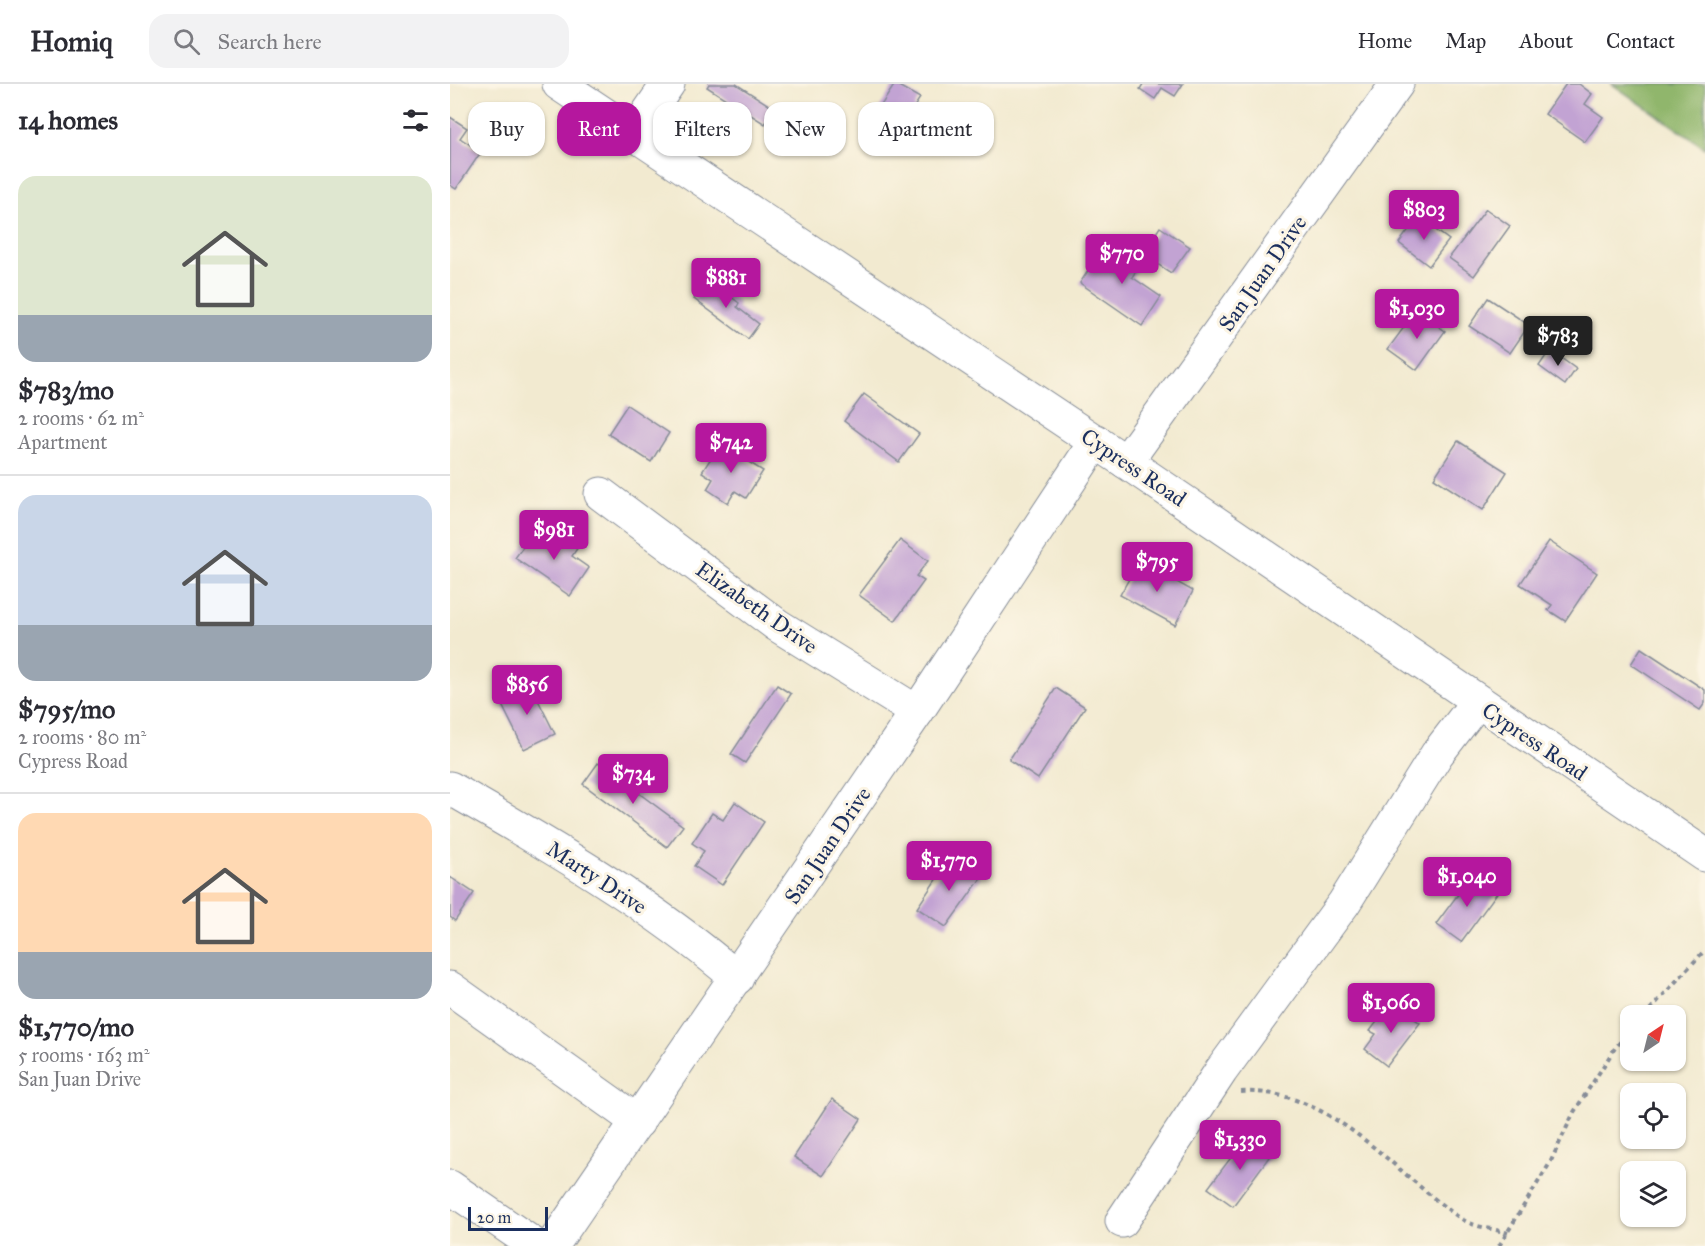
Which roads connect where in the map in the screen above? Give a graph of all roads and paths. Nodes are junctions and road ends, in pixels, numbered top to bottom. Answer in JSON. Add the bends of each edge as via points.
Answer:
{"nodes":[{"id":1,"x":559,"y":84,"type":"edge"},
{"id":2,"x":668,"y":84,"type":"edge"},
{"id":3,"x":1397,"y":84,"type":"edge"},
{"id":4,"x":585,"y":102,"type":"edge"},
{"id":5,"x":641,"y":123,"type":"edge"},
{"id":6,"x":641,"y":140,"type":"edge"},
{"id":7,"x":1096,"y":441,"type":"junction"},
{"id":8,"x":1126,"y":462,"type":"junction"},
{"id":9,"x":601,"y":494,"type":"dead end"},
{"id":10,"x":1477,"y":702,"type":"junction"},
{"id":11,"x":917,"y":712,"type":"junction"},
{"id":12,"x":450,"y":789,"type":"edge"},
{"id":13,"x":1705,"y":855,"type":"edge"},
{"id":14,"x":1705,"y":950,"type":"edge"},
{"id":15,"x":736,"y":978,"type":"junction"},
{"id":16,"x":450,"y":988,"type":"edge"},
{"id":17,"x":1654,"y":1005,"type":"edge"},
{"id":18,"x":1620,"y":1042,"type":"edge"},
{"id":19,"x":1205,"y":1095,"type":"junction"},
{"id":20,"x":638,"y":1122,"type":"junction"},
{"id":21,"x":450,"y":1187,"type":"edge"},
{"id":22,"x":1122,"y":1221,"type":"dead end"},
{"id":23,"x":1508,"y":1233,"type":"junction"},
{"id":24,"x":536,"y":1246,"type":"edge"},
{"id":25,"x":552,"y":1246,"type":"edge"},
{"id":26,"x":1499,"y":1246,"type":"edge"}],
"edges":[{"from":1,"to":4,"type":"street","name":"Cypress Road"},
{"from":2,"to":5,"type":"street"},
{"from":3,"to":8,"type":"street","name":"San Juan Drive"},
{"from":6,"to":7,"type":"street","name":"Cypress Road"},
{"from":7,"to":8,"type":"street","name":"Cypress Road"},
{"from":7,"to":11,"type":"street","name":"San Juan Drive"},
{"from":8,"to":10,"type":"street","name":"Cypress Road"},
{"from":9,"to":11,"type":"street","name":"Elizabeth Drive","via":[[777,624]]},
{"from":10,"to":13,"type":"street","name":"Cypress Road"},
{"from":10,"to":19,"type":"street","via":[[1437,754],[1344,903]]},
{"from":11,"to":15,"type":"street","name":"San Juan Drive"},
{"from":12,"to":15,"type":"street","name":"Marty Drive","via":[[534,836],[645,907],[698,944]]},
{"from":14,"to":17,"type":"path"},
{"from":15,"to":20,"type":"street","name":"San Juan Drive"},
{"from":16,"to":20,"type":"street"},
{"from":18,"to":23,"type":"path","via":[[1574,1112],[1550,1163]]},
{"from":19,"to":22,"type":"street"},
{"from":19,"to":23,"type":"path","via":[[1259,1091],[1303,1102],[1377,1150],[1462,1219],[1484,1229]]},
{"from":20,"to":25,"type":"street","name":"San Juan Drive"},
{"from":21,"to":24,"type":"street"},
{"from":23,"to":26,"type":"path"}]}
